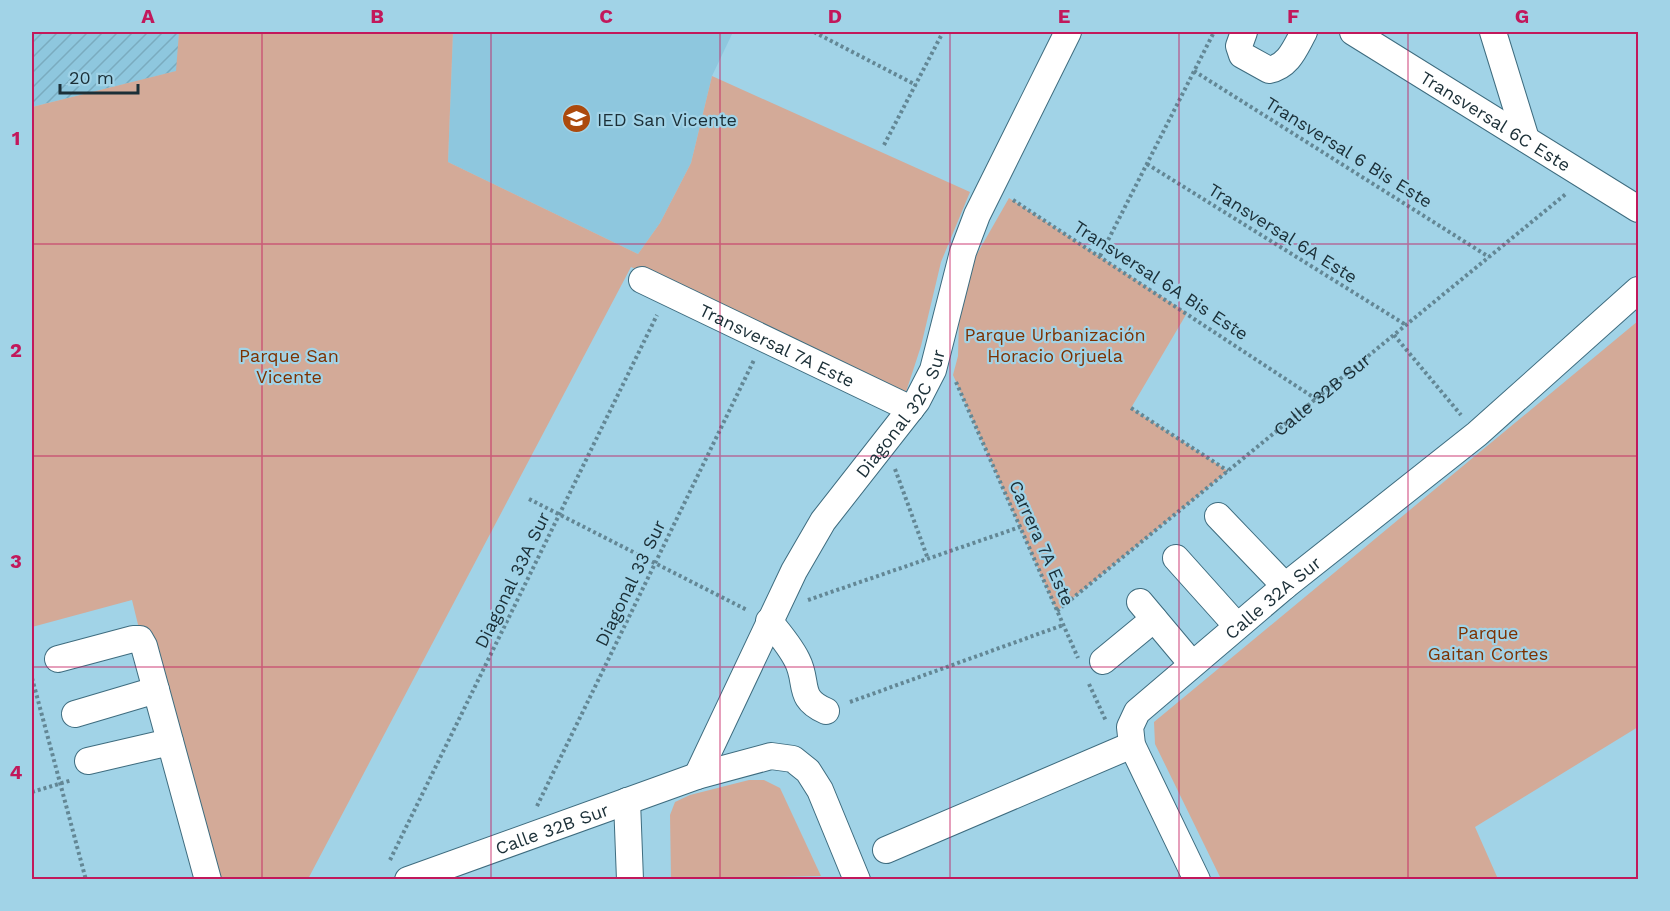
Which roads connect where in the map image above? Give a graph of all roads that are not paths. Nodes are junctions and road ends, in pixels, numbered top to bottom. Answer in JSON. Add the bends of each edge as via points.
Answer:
{"nodes":[{"id":1,"x":1068,"y":32,"type":"edge"},
{"id":2,"x":1244,"y":32,"type":"edge"},
{"id":3,"x":1304,"y":32,"type":"edge"},
{"id":4,"x":1353,"y":32,"type":"edge"},
{"id":5,"x":1493,"y":32,"type":"edge"},
{"id":6,"x":1526,"y":139,"type":"junction"},
{"id":7,"x":1638,"y":209,"type":"edge"},
{"id":8,"x":642,"y":280,"type":"dead end"},
{"id":9,"x":1638,"y":290,"type":"edge"},
{"id":10,"x":911,"y":409,"type":"junction"},
{"id":11,"x":1218,"y":516,"type":"dead end"},
{"id":12,"x":1176,"y":558,"type":"dead end"},
{"id":13,"x":1285,"y":586,"type":"junction"},
{"id":14,"x":771,"y":617,"type":"junction"},
{"id":15,"x":1238,"y":626,"type":"junction"},
{"id":16,"x":58,"y":659,"type":"dead end"},
{"id":17,"x":1192,"y":664,"type":"junction"},
{"id":18,"x":1091,"y":669,"type":"road end"},
{"id":19,"x":156,"y":690,"type":"junction"},
{"id":20,"x":826,"y":711,"type":"road end"},
{"id":21,"x":75,"y":714,"type":"dead end"},
{"id":22,"x":172,"y":747,"type":"junction"},
{"id":23,"x":1126,"y":748,"type":"junction"},
{"id":24,"x":88,"y":761,"type":"dead end"},
{"id":25,"x":697,"y":776,"type":"junction"},
{"id":26,"x":627,"y":801,"type":"junction"},
{"id":27,"x":886,"y":850,"type":"dead end"},
{"id":28,"x":397,"y":874,"type":"edge"},
{"id":29,"x":208,"y":879,"type":"edge"},
{"id":30,"x":630,"y":879,"type":"edge"},
{"id":31,"x":857,"y":879,"type":"edge"},
{"id":32,"x":1197,"y":879,"type":"edge"}],
"edges":[{"from":1,"to":10,"type":"street","name":"Diagonal 32C Sur","via":[[990,186],[963,252],[933,370]]},
{"from":2,"to":3,"type":"street","via":[[1239,46],[1242,55],[1269,70],[1286,62]]},
{"from":4,"to":6,"type":"street","name":"Transversal 6C Este"},
{"from":5,"to":6,"type":"street"},
{"from":6,"to":7,"type":"street","name":"Transversal 6C Este"},
{"from":8,"to":10,"type":"street","name":"Transversal 7A Este"},
{"from":9,"to":13,"type":"street","name":"Calle 32A Sur","via":[[1477,434]]},
{"from":10,"to":14,"type":"street","name":"Diagonal 32C Sur","via":[[822,521]]},
{"from":11,"to":13,"type":"street"},
{"from":12,"to":15,"type":"street"},
{"from":13,"to":15,"type":"street","name":"Calle 32A Sur"},
{"from":14,"to":20,"type":"street","via":[[798,662],[811,703]]},
{"from":14,"to":25,"type":"street","name":"Diagonal 32C Sur"},
{"from":15,"to":17,"type":"street","name":"Calle 32A Sur"},
{"from":16,"to":19,"type":"street","via":[[140,639]]},
{"from":17,"to":18,"type":"street","via":[[1147,610]]},
{"from":17,"to":23,"type":"street","name":"Calle 32A Sur","via":[[1137,712]]},
{"from":19,"to":21,"type":"street"},
{"from":19,"to":22,"type":"street"},
{"from":22,"to":24,"type":"street"},
{"from":22,"to":29,"type":"street"},
{"from":23,"to":27,"type":"street"},
{"from":23,"to":32,"type":"street"},
{"from":25,"to":26,"type":"street","name":"Calle 32B Sur"},
{"from":25,"to":31,"type":"street","name":"Calle 32B Sur","via":[[771,756],[793,759],[808,771],[820,790]]},
{"from":26,"to":28,"type":"street","name":"Calle 32B Sur","via":[[521,839]]},
{"from":26,"to":30,"type":"street"}]}
